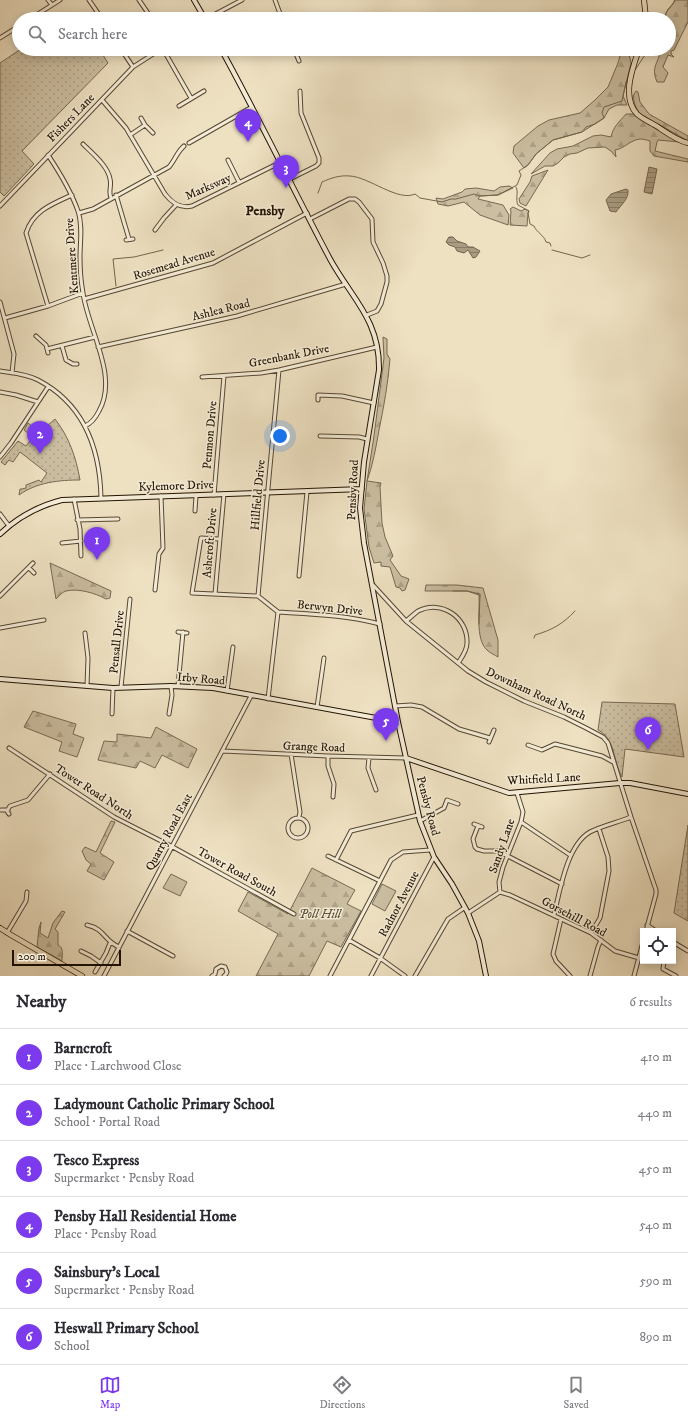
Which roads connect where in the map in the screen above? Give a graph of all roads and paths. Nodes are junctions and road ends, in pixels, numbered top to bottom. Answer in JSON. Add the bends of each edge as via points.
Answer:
{"nodes":[{"id":1,"x":48,"y":0,"type":"edge"},
{"id":2,"x":60,"y":0,"type":"edge"},
{"id":3,"x":89,"y":0,"type":"edge"},
{"id":4,"x":139,"y":0,"type":"edge"},
{"id":5,"x":194,"y":0,"type":"edge"},
{"id":6,"x":242,"y":0,"type":"edge"},
{"id":7,"x":275,"y":0,"type":"edge"},
{"id":8,"x":644,"y":0,"type":"edge"},
{"id":9,"x":52,"y":6,"type":"junction"},
{"id":10,"x":42,"y":12,"type":"edge"},
{"id":11,"x":97,"y":12,"type":"edge"},
{"id":12,"x":147,"y":12,"type":"edge"},
{"id":13,"x":202,"y":12,"type":"edge"},
{"id":14,"x":219,"y":12,"type":"edge"},
{"id":15,"x":279,"y":12,"type":"edge"},
{"id":16,"x":645,"y":12,"type":"edge"},
{"id":17,"x":12,"y":30,"type":"edge"},
{"id":18,"x":0,"y":38,"type":"edge"},
{"id":19,"x":126,"y":56,"type":"edge"},
{"id":20,"x":151,"y":56,"type":"edge"},
{"id":21,"x":166,"y":56,"type":"edge"},
{"id":22,"x":226,"y":56,"type":"edge"},
{"id":23,"x":297,"y":56,"type":"edge"},
{"id":24,"x":637,"y":56,"type":"edge"},
{"id":25,"x":299,"y":61,"type":"dead end"},
{"id":26,"x":133,"y":67,"type":"junction"},
{"id":27,"x":204,"y":91,"type":"dead end"},
{"id":28,"x":300,"y":91,"type":"dead end"},
{"id":29,"x":191,"y":98,"type":"junction"},
{"id":30,"x":102,"y":100,"type":"junction"},
{"id":31,"x":179,"y":106,"type":"dead end"},
{"id":32,"x":252,"y":107,"type":"junction"},
{"id":33,"x":142,"y":118,"type":"dead end"},
{"id":34,"x":145,"y":125,"type":"junction"},
{"id":35,"x":153,"y":133,"type":"dead end"},
{"id":36,"x":130,"y":134,"type":"junction"},
{"id":37,"x":189,"y":142,"type":"dead end"},
{"id":38,"x":688,"y":143,"type":"edge"},
{"id":39,"x":83,"y":144,"type":"dead end"},
{"id":40,"x":184,"y":146,"type":"dead end"},
{"id":41,"x":48,"y":155,"type":"junction"},
{"id":42,"x":228,"y":160,"type":"dead end"},
{"id":43,"x":281,"y":162,"type":"junction"},
{"id":44,"x":153,"y":175,"type":"junction"},
{"id":45,"x":290,"y":179,"type":"junction"},
{"id":46,"x":240,"y":182,"type":"junction"},
{"id":47,"x":72,"y":195,"type":"junction"},
{"id":48,"x":116,"y":196,"type":"junction"},
{"id":49,"x":111,"y":198,"type":"junction"},
{"id":50,"x":176,"y":205,"type":"junction"},
{"id":51,"x":0,"y":206,"type":"edge"},
{"id":52,"x":79,"y":213,"type":"junction"},
{"id":53,"x":307,"y":213,"type":"junction"},
{"id":54,"x":310,"y":219,"type":"junction"},
{"id":55,"x":155,"y":230,"type":"dead end"},
{"id":56,"x":129,"y":239,"type":"dead end"},
{"id":57,"x":346,"y":284,"type":"junction"},
{"id":58,"x":83,"y":293,"type":"junction"},
{"id":59,"x":84,"y":299,"type":"junction"},
{"id":60,"x":0,"y":302,"type":"edge"},
{"id":61,"x":48,"y":306,"type":"junction"},
{"id":62,"x":366,"y":315,"type":"junction"},
{"id":63,"x":5,"y":318,"type":"junction"},
{"id":64,"x":36,"y":336,"type":"dead end"},
{"id":65,"x":95,"y":337,"type":"junction"},
{"id":66,"x":62,"y":346,"type":"junction"},
{"id":67,"x":98,"y":347,"type":"junction"},
{"id":68,"x":378,"y":347,"type":"junction"},
{"id":69,"x":69,"y":354,"type":"dead end"},
{"id":70,"x":64,"y":355,"type":"junction"},
{"id":71,"x":77,"y":364,"type":"dead end"},
{"id":72,"x":279,"y":370,"type":"junction"},
{"id":73,"x":0,"y":371,"type":"edge"},
{"id":74,"x":12,"y":373,"type":"junction"},
{"id":75,"x":224,"y":376,"type":"junction"},
{"id":76,"x":202,"y":377,"type":"dead end"},
{"id":77,"x":48,"y":387,"type":"junction"},
{"id":78,"x":0,"y":392,"type":"edge"},
{"id":79,"x":318,"y":400,"type":"dead end"},
{"id":80,"x":38,"y":402,"type":"junction"},
{"id":81,"x":374,"y":403,"type":"junction"},
{"id":82,"x":85,"y":426,"type":"junction"},
{"id":83,"x":320,"y":436,"type":"dead end"},
{"id":84,"x":367,"y":439,"type":"junction"},
{"id":85,"x":0,"y":457,"type":"edge"},
{"id":86,"x":362,"y":489,"type":"junction"},
{"id":87,"x":307,"y":492,"type":"junction"},
{"id":88,"x":267,"y":493,"type":"junction"},
{"id":89,"x":224,"y":494,"type":"junction"},
{"id":90,"x":214,"y":495,"type":"junction"},
{"id":91,"x":161,"y":496,"type":"junction"},
{"id":92,"x":196,"y":496,"type":"junction"},
{"id":93,"x":101,"y":498,"type":"junction"},
{"id":94,"x":74,"y":499,"type":"junction"},
{"id":95,"x":195,"y":511,"type":"dead end"},
{"id":96,"x":0,"y":514,"type":"edge"},
{"id":97,"x":118,"y":519,"type":"dead end"},
{"id":98,"x":78,"y":520,"type":"junction"},
{"id":99,"x":9,"y":526,"type":"junction"},
{"id":100,"x":0,"y":534,"type":"edge"},
{"id":101,"x":65,"y":537,"type":"dead end"},
{"id":102,"x":219,"y":540,"type":"junction"},
{"id":103,"x":81,"y":541,"type":"junction"},
{"id":104,"x":81,"y":556,"type":"dead end"},
{"id":105,"x":33,"y":563,"type":"dead end"},
{"id":106,"x":29,"y":568,"type":"junction"},
{"id":107,"x":34,"y":573,"type":"dead end"},
{"id":108,"x":299,"y":576,"type":"dead end"},
{"id":109,"x":372,"y":585,"type":"junction"},
{"id":110,"x":155,"y":590,"type":"dead end"},
{"id":111,"x":215,"y":594,"type":"junction"},
{"id":112,"x":0,"y":596,"type":"edge"},
{"id":113,"x":258,"y":596,"type":"junction"},
{"id":114,"x":130,"y":599,"type":"dead end"},
{"id":115,"x":278,"y":612,"type":"junction"},
{"id":116,"x":44,"y":620,"type":"dead end"},
{"id":117,"x":406,"y":621,"type":"junction"},
{"id":118,"x":380,"y":624,"type":"junction"},
{"id":119,"x":0,"y":628,"type":"edge"},
{"id":120,"x":178,"y":632,"type":"dead end"},
{"id":121,"x":183,"y":632,"type":"junction"},
{"id":122,"x":85,"y":633,"type":"dead end"},
{"id":123,"x":187,"y":633,"type":"dead end"},
{"id":124,"x":233,"y":647,"type":"dead end"},
{"id":125,"x":324,"y":658,"type":"dead end"},
{"id":126,"x":458,"y":663,"type":"junction"},
{"id":127,"x":0,"y":679,"type":"edge"},
{"id":128,"x":87,"y":686,"type":"junction"},
{"id":129,"x":171,"y":686,"type":"junction"},
{"id":130,"x":178,"y":686,"type":"junction"},
{"id":131,"x":121,"y":687,"type":"junction"},
{"id":132,"x":113,"y":688,"type":"junction"},
{"id":133,"x":227,"y":691,"type":"junction"},
{"id":134,"x":251,"y":696,"type":"junction"},
{"id":135,"x":268,"y":699,"type":"junction"},
{"id":136,"x":395,"y":706,"type":"junction"},
{"id":137,"x":317,"y":708,"type":"junction"},
{"id":138,"x":112,"y":714,"type":"dead end"},
{"id":139,"x":169,"y":714,"type":"dead end"},
{"id":140,"x":398,"y":722,"type":"junction"},
{"id":141,"x":494,"y":730,"type":"dead end"},
{"id":142,"x":528,"y":745,"type":"dead end"},
{"id":143,"x":9,"y":748,"type":"dead end"},
{"id":144,"x":222,"y":751,"type":"junction"},
{"id":145,"x":291,"y":754,"type":"junction"},
{"id":146,"x":328,"y":756,"type":"junction"},
{"id":147,"x":369,"y":758,"type":"junction"},
{"id":148,"x":406,"y":758,"type":"junction"},
{"id":149,"x":613,"y":762,"type":"junction"},
{"id":150,"x":50,"y":774,"type":"junction"},
{"id":151,"x":620,"y":783,"type":"junction"},
{"id":152,"x":376,"y":790,"type":"dead end"},
{"id":153,"x":517,"y":793,"type":"junction"},
{"id":154,"x":688,"y":794,"type":"edge"},
{"id":155,"x":333,"y":797,"type":"dead end"},
{"id":156,"x":458,"y":804,"type":"dead end"},
{"id":157,"x":1,"y":810,"type":"edge"},
{"id":158,"x":8,"y":810,"type":"junction"},
{"id":159,"x":9,"y":814,"type":"dead end"},
{"id":160,"x":418,"y":815,"type":"junction"},
{"id":161,"x":299,"y":817,"type":"junction"},
{"id":162,"x":631,"y":817,"type":"junction"},
{"id":163,"x":420,"y":821,"type":"junction"},
{"id":164,"x":521,"y":822,"type":"junction"},
{"id":165,"x":474,"y":824,"type":"dead end"},
{"id":166,"x":478,"y":826,"type":"junction"},
{"id":167,"x":482,"y":827,"type":"dead end"},
{"id":168,"x":599,"y":829,"type":"junction"},
{"id":169,"x":171,"y":846,"type":"junction"},
{"id":170,"x":430,"y":850,"type":"junction"},
{"id":171,"x":570,"y":855,"type":"junction"},
{"id":172,"x":328,"y":856,"type":"dead end"},
{"id":173,"x":509,"y":856,"type":"junction"},
{"id":174,"x":434,"y":858,"type":"junction"},
{"id":175,"x":336,"y":860,"type":"junction"},
{"id":176,"x":380,"y":881,"type":"junction"},
{"id":177,"x":562,"y":884,"type":"junction"},
{"id":178,"x":27,"y":892,"type":"dead end"},
{"id":179,"x":500,"y":892,"type":"junction"},
{"id":180,"x":464,"y":908,"type":"junction"},
{"id":181,"x":468,"y":913,"type":"junction"},
{"id":182,"x":294,"y":914,"type":"dead end"},
{"id":183,"x":554,"y":914,"type":"junction"},
{"id":184,"x":561,"y":919,"type":"junction"},
{"id":185,"x":647,"y":925,"type":"junction"},
{"id":186,"x":87,"y":926,"type":"dead end"},
{"id":187,"x":0,"y":928,"type":"edge"},
{"id":188,"x":646,"y":928,"type":"edge"},
{"id":189,"x":652,"y":928,"type":"edge"},
{"id":190,"x":127,"y":931,"type":"junction"},
{"id":191,"x":7,"y":933,"type":"junction"},
{"id":192,"x":590,"y":933,"type":"junction"},
{"id":193,"x":349,"y":940,"type":"junction"},
{"id":194,"x":601,"y":940,"type":"junction"},
{"id":195,"x":110,"y":943,"type":"junction"},
{"id":196,"x":676,"y":944,"type":"edge"},
{"id":197,"x":119,"y":947,"type":"junction"},
{"id":198,"x":688,"y":951,"type":"edge"},
{"id":199,"x":81,"y":952,"type":"dead end"},
{"id":200,"x":640,"y":954,"type":"edge"},
{"id":201,"x":173,"y":956,"type":"dead end"},
{"id":202,"x":380,"y":958,"type":"junction"},
{"id":203,"x":639,"y":958,"type":"junction"},
{"id":204,"x":101,"y":963,"type":"junction"},
{"id":205,"x":664,"y":964,"type":"edge"},
{"id":206,"x":95,"y":972,"type":"dead end"},
{"id":207,"x":217,"y":975,"type":"edge"},
{"id":208,"x":676,"y":975,"type":"edge"},
{"id":209,"x":82,"y":976,"type":"edge"},
{"id":210,"x":104,"y":976,"type":"edge"},
{"id":211,"x":212,"y":976,"type":"edge"},
{"id":212,"x":224,"y":976,"type":"edge"},
{"id":213,"x":330,"y":976,"type":"edge"},
{"id":214,"x":371,"y":976,"type":"edge"},
{"id":215,"x":405,"y":976,"type":"edge"},
{"id":216,"x":415,"y":976,"type":"edge"},
{"id":217,"x":486,"y":976,"type":"edge"},
{"id":218,"x":570,"y":976,"type":"edge"},
{"id":219,"x":590,"y":976,"type":"edge"},
{"id":220,"x":634,"y":976,"type":"edge"}],
"edges":[{"from":1,"to":9,"type":"street"},
{"from":2,"to":9,"type":"street"},
{"from":3,"to":11,"type":"street"},
{"from":4,"to":12,"type":"street"},
{"from":5,"to":13,"type":"street"},
{"from":6,"to":14,"type":"street"},
{"from":7,"to":15,"type":"street"},
{"from":8,"to":16,"type":"main road"},
{"from":9,"to":10,"type":"street"},
{"from":17,"to":18,"type":"street"},
{"from":19,"to":26,"type":"street"},
{"from":20,"to":26,"type":"street","name":"Fishers Lane"},
{"from":21,"to":29,"type":"street"},
{"from":22,"to":32,"type":"street","name":"Pensby Road"},
{"from":23,"to":25,"type":"street"},
{"from":24,"to":38,"type":"main road","via":[[630,77],[630,94],[637,114]]},
{"from":26,"to":30,"type":"street","name":"Fishers Lane"},
{"from":27,"to":29,"type":"street"},
{"from":28,"to":45,"type":"street","via":[[301,114],[319,163]]},
{"from":29,"to":31,"type":"street"},
{"from":30,"to":36,"type":"street","name":"Marksway"},
{"from":30,"to":41,"type":"street","name":"Fishers Lane"},
{"from":32,"to":37,"type":"street"},
{"from":32,"to":43,"type":"street","name":"Pensby Road"},
{"from":33,"to":34,"type":"street"},
{"from":34,"to":35,"type":"street"},
{"from":34,"to":36,"type":"street"},
{"from":36,"to":44,"type":"street","name":"Marksway"},
{"from":39,"to":49,"type":"street","via":[[100,160],[110,177]]},
{"from":40,"to":44,"type":"street","via":[[169,167]]},
{"from":41,"to":47,"type":"street","name":"Kentmere Drive"},
{"from":41,"to":51,"type":"street","name":"Fishers Lane"},
{"from":42,"to":46,"type":"street"},
{"from":43,"to":45,"type":"street","name":"Pensby Road"},
{"from":43,"to":46,"type":"street","name":"Marksway"},
{"from":44,"to":48,"type":"street"},
{"from":44,"to":50,"type":"street","name":"Marksway","via":[[165,194]]},
{"from":45,"to":53,"type":"street","name":"Pensby Road"},
{"from":46,"to":50,"type":"street","name":"Marksway","via":[[192,206]]},
{"from":47,"to":52,"type":"street","name":"Kentmere Drive"},
{"from":47,"to":61,"type":"street","via":[[32,218],[26,233]]},
{"from":48,"to":49,"type":"street"},
{"from":48,"to":56,"type":"street"},
{"from":49,"to":52,"type":"street","via":[[93,209]]},
{"from":50,"to":55,"type":"street"},
{"from":52,"to":58,"type":"street","name":"Kentmere Drive"},
{"from":53,"to":54,"type":"street","name":"Pensby Road"},
{"from":53,"to":59,"type":"street","name":"Rosemead Avenue","via":[[213,263]]},
{"from":54,"to":57,"type":"street","name":"Pensby Road"},
{"from":54,"to":62,"type":"street","via":[[348,199],[359,202],[370,215],[373,242],[386,270],[387,282],[377,311]]},
{"from":57,"to":62,"type":"street","name":"Pensby Road"},
{"from":57,"to":67,"type":"street","name":"Ashlea Road","via":[[237,316]]},
{"from":58,"to":59,"type":"street","name":"Kentmere Drive"},
{"from":58,"to":61,"type":"street"},
{"from":59,"to":65,"type":"street","name":"Kentmere Drive"},
{"from":60,"to":63,"type":"street"},
{"from":61,"to":63,"type":"street"},
{"from":62,"to":68,"type":"street","name":"Pensby Road"},
{"from":63,"to":74,"type":"street","via":[[14,354]]},
{"from":64,"to":66,"type":"street","via":[[46,345],[47,351]]},
{"from":65,"to":66,"type":"street"},
{"from":65,"to":67,"type":"street","name":"Kentmere Drive"},
{"from":66,"to":70,"type":"street"},
{"from":67,"to":82,"type":"street","name":"Kentmere Drive","via":[[104,368],[106,392],[96,416]]},
{"from":68,"to":72,"type":"street","name":"Greenbank Drive"},
{"from":68,"to":81,"type":"street","name":"Pensby Road","via":[[379,370]]},
{"from":69,"to":70,"type":"street"},
{"from":70,"to":71,"type":"street","via":[[66,360]]},
{"from":72,"to":75,"type":"street","name":"Greenbank Drive"},
{"from":72,"to":88,"type":"street","name":"Hillfield Drive"},
{"from":73,"to":74,"type":"street"},
{"from":74,"to":77,"type":"street","via":[[38,380]]},
{"from":75,"to":76,"type":"street","name":"Greenbank Drive"},
{"from":75,"to":90,"type":"street","name":"Penmon Drive"},
{"from":77,"to":80,"type":"street"},
{"from":77,"to":82,"type":"street","via":[[68,402],[79,414]]},
{"from":78,"to":80,"type":"street"},
{"from":79,"to":81,"type":"street","via":[[318,395],[342,396]]},
{"from":80,"to":85,"type":"street"},
{"from":81,"to":84,"type":"street","name":"Pensby Road"},
{"from":82,"to":93,"type":"street","via":[[96,455]]},
{"from":83,"to":84,"type":"street"},
{"from":84,"to":86,"type":"street","name":"Pensby Road"},
{"from":86,"to":87,"type":"street","name":"Kylemore Drive"},
{"from":86,"to":109,"type":"street","name":"Pensby Road","via":[[360,508]]},
{"from":87,"to":88,"type":"street","name":"Kylemore Drive"},
{"from":87,"to":108,"type":"street"},
{"from":88,"to":89,"type":"street","name":"Kylemore Drive"},
{"from":88,"to":113,"type":"street","name":"Hillfield Drive"},
{"from":89,"to":90,"type":"street","name":"Kylemore Drive"},
{"from":89,"to":102,"type":"street","name":"Ashcroft Drive"},
{"from":90,"to":92,"type":"street","name":"Kylemore Drive"},
{"from":91,"to":92,"type":"street","name":"Kylemore Drive"},
{"from":91,"to":93,"type":"street","name":"Kylemore Drive"},
{"from":91,"to":110,"type":"street","via":[[163,548],[159,554]]},
{"from":92,"to":95,"type":"street"},
{"from":93,"to":94,"type":"street","name":"Kylemore Drive"},
{"from":94,"to":98,"type":"street"},
{"from":94,"to":99,"type":"street","name":"Kylemore Drive","via":[[37,508]]},
{"from":96,"to":99,"type":"street"},
{"from":97,"to":98,"type":"street"},
{"from":98,"to":103,"type":"street"},
{"from":99,"to":100,"type":"street","name":"Kylemore Drive"},
{"from":101,"to":103,"type":"street","via":[[64,542]]},
{"from":102,"to":111,"type":"street","name":"Ashcroft Drive"},
{"from":102,"to":111,"type":"street","via":[[200,538],[192,593]]},
{"from":103,"to":104,"type":"street"},
{"from":105,"to":106,"type":"street"},
{"from":106,"to":107,"type":"street"},
{"from":106,"to":112,"type":"street"},
{"from":109,"to":117,"type":"street","name":"Downham Road North"},
{"from":109,"to":118,"type":"street","name":"Pensby Road"},
{"from":111,"to":113,"type":"street"},
{"from":113,"to":115,"type":"street"},
{"from":114,"to":131,"type":"street","name":"Pensall Drive"},
{"from":115,"to":118,"type":"street","name":"Berwyn Drive","via":[[335,616]]},
{"from":115,"to":135,"type":"street"},
{"from":116,"to":119,"type":"street"},
{"from":117,"to":126,"type":"street","name":"Downham Road North"},
{"from":117,"to":126,"type":"street","via":[[418,611],[425,609],[443,608],[453,613],[464,626],[467,644]]},
{"from":118,"to":136,"type":"street","name":"Pensby Road"},
{"from":120,"to":121,"type":"street"},
{"from":121,"to":123,"type":"street"},
{"from":121,"to":130,"type":"street"},
{"from":122,"to":128,"type":"street","via":[[88,658]]},
{"from":124,"to":133,"type":"street"},
{"from":125,"to":137,"type":"street"},
{"from":126,"to":149,"type":"street","name":"Downham Road North","via":[[493,686],[603,737],[608,743]]},
{"from":127,"to":128,"type":"street","name":"Irby Road"},
{"from":128,"to":132,"type":"street","name":"Irby Road"},
{"from":129,"to":130,"type":"street","name":"Irby Road"},
{"from":129,"to":131,"type":"street","name":"Irby Road"},
{"from":129,"to":139,"type":"street"},
{"from":130,"to":133,"type":"street","name":"Irby Road"},
{"from":131,"to":132,"type":"street","name":"Irby Road"},
{"from":132,"to":138,"type":"street"},
{"from":133,"to":134,"type":"street","name":"Irby Road"},
{"from":134,"to":135,"type":"street","name":"Irby Road"},
{"from":134,"to":144,"type":"street","name":"Quarry Road East"},
{"from":135,"to":137,"type":"street","name":"Irby Road"},
{"from":136,"to":140,"type":"street","name":"Pensby Road"},
{"from":136,"to":141,"type":"street","via":[[422,707],[459,728],[490,740]]},
{"from":137,"to":140,"type":"street","name":"Irby Road"},
{"from":140,"to":148,"type":"street","name":"Pensby Road"},
{"from":142,"to":149,"type":"street","via":[[542,750],[555,744],[602,756]]},
{"from":143,"to":150,"type":"street","name":"Tower Road North"},
{"from":144,"to":145,"type":"street","name":"Grange Road"},
{"from":144,"to":169,"type":"street","name":"Quarry Road East"},
{"from":145,"to":146,"type":"street","name":"Grange Road"},
{"from":145,"to":161,"type":"street"},
{"from":146,"to":147,"type":"street","name":"Grange Road"},
{"from":146,"to":155,"type":"street","via":[[328,766],[334,784]]},
{"from":147,"to":148,"type":"street","name":"Grange Road"},
{"from":147,"to":152,"type":"street","via":[[368,768]]},
{"from":148,"to":153,"type":"street","name":"Whitfield Lane","via":[[501,791]]},
{"from":148,"to":160,"type":"street","name":"Pensby Road"},
{"from":149,"to":151,"type":"street","name":"Downham Road North"},
{"from":150,"to":158,"type":"street","via":[[28,800],[12,804]]},
{"from":150,"to":169,"type":"street","name":"Tower Road North","via":[[114,817]]},
{"from":151,"to":153,"type":"street","name":"Whitfield Lane"},
{"from":151,"to":154,"type":"street","name":"Whitfield Lane"},
{"from":151,"to":162,"type":"street","name":"Downham Road North"},
{"from":153,"to":164,"type":"street","name":"Sandy Lane","via":[[523,812]]},
{"from":156,"to":163,"type":"street","via":[[447,800],[444,808]]},
{"from":157,"to":158,"type":"street"},
{"from":158,"to":159,"type":"street"},
{"from":160,"to":163,"type":"street","name":"Pensby Road"},
{"from":160,"to":175,"type":"street","via":[[351,831]]},
{"from":161,"to":161,"type":"street","via":[[308,827],[307,834],[302,838],[295,838],[289,835],[287,829],[289,823]]},
{"from":162,"to":168,"type":"street"},
{"from":162,"to":185,"type":"street","name":"Downham Road North","via":[[656,890]]},
{"from":163,"to":170,"type":"street","name":"Pensby Road"},
{"from":164,"to":171,"type":"street"},
{"from":164,"to":173,"type":"street","name":"Sandy Lane"},
{"from":165,"to":166,"type":"street"},
{"from":166,"to":167,"type":"street"},
{"from":166,"to":173,"type":"street","via":[[473,837],[475,847],[480,851],[498,851]]},
{"from":168,"to":171,"type":"street","via":[[581,839]]},
{"from":168,"to":192,"type":"street","via":[[608,857],[609,871],[600,918]]},
{"from":169,"to":182,"type":"street","name":"Tower Road South"},
{"from":169,"to":190,"type":"street","name":"Quarry Road East"},
{"from":170,"to":174,"type":"street","name":"Pensby Road"},
{"from":170,"to":176,"type":"street","via":[[403,852],[391,860]]},
{"from":171,"to":177,"type":"street"},
{"from":172,"to":175,"type":"street"},
{"from":173,"to":177,"type":"street"},
{"from":173,"to":179,"type":"street","name":"Sandy Lane","via":[[500,882]]},
{"from":174,"to":180,"type":"street","name":"Pensby Road","via":[[452,884]]},
{"from":174,"to":202,"type":"street","name":"Radnor Avenue"},
{"from":175,"to":176,"type":"street"},
{"from":176,"to":193,"type":"street"},
{"from":177,"to":183,"type":"street"},
{"from":178,"to":191,"type":"street","via":[[26,900]]},
{"from":179,"to":181,"type":"street","name":"Sandy Lane"},
{"from":179,"to":183,"type":"street","name":"Gorsehill Road"},
{"from":180,"to":181,"type":"street","name":"Pensby Road"},
{"from":180,"to":216,"type":"street","via":[[448,918]]},
{"from":181,"to":217,"type":"street","name":"Pensby Road","via":[[479,941]]},
{"from":183,"to":184,"type":"street","name":"Gorsehill Road"},
{"from":184,"to":192,"type":"street","name":"Gorsehill Road"},
{"from":184,"to":218,"type":"street","via":[[553,954]]},
{"from":185,"to":188,"type":"street","name":"Downham Road North"},
{"from":185,"to":189,"type":"street"},
{"from":186,"to":195,"type":"street","via":[[97,928]]},
{"from":187,"to":191,"type":"main road"},
{"from":190,"to":197,"type":"street","name":"Quarry Road East"},
{"from":190,"to":201,"type":"street"},
{"from":191,"to":209,"type":"main road"},
{"from":192,"to":194,"type":"street","name":"Gorsehill Road"},
{"from":193,"to":202,"type":"street"},
{"from":193,"to":213,"type":"street"},
{"from":194,"to":203,"type":"street","name":"Gorsehill Road","via":[[616,951]]},
{"from":194,"to":219,"type":"street"},
{"from":195,"to":197,"type":"street"},
{"from":195,"to":204,"type":"street"},
{"from":196,"to":198,"type":"street"},
{"from":197,"to":210,"type":"street","name":"Quarry Road East"},
{"from":199,"to":204,"type":"street"},
{"from":200,"to":203,"type":"street"},
{"from":202,"to":214,"type":"street","name":"Radnor Avenue"},
{"from":202,"to":215,"type":"street"},
{"from":203,"to":220,"type":"street"},
{"from":204,"to":206,"type":"street"},
{"from":205,"to":208,"type":"street","via":[[663,969]]},
{"from":207,"to":211,"type":"street"},
{"from":207,"to":212,"type":"street","via":[[216,969],[223,966],[227,972]]}]}
